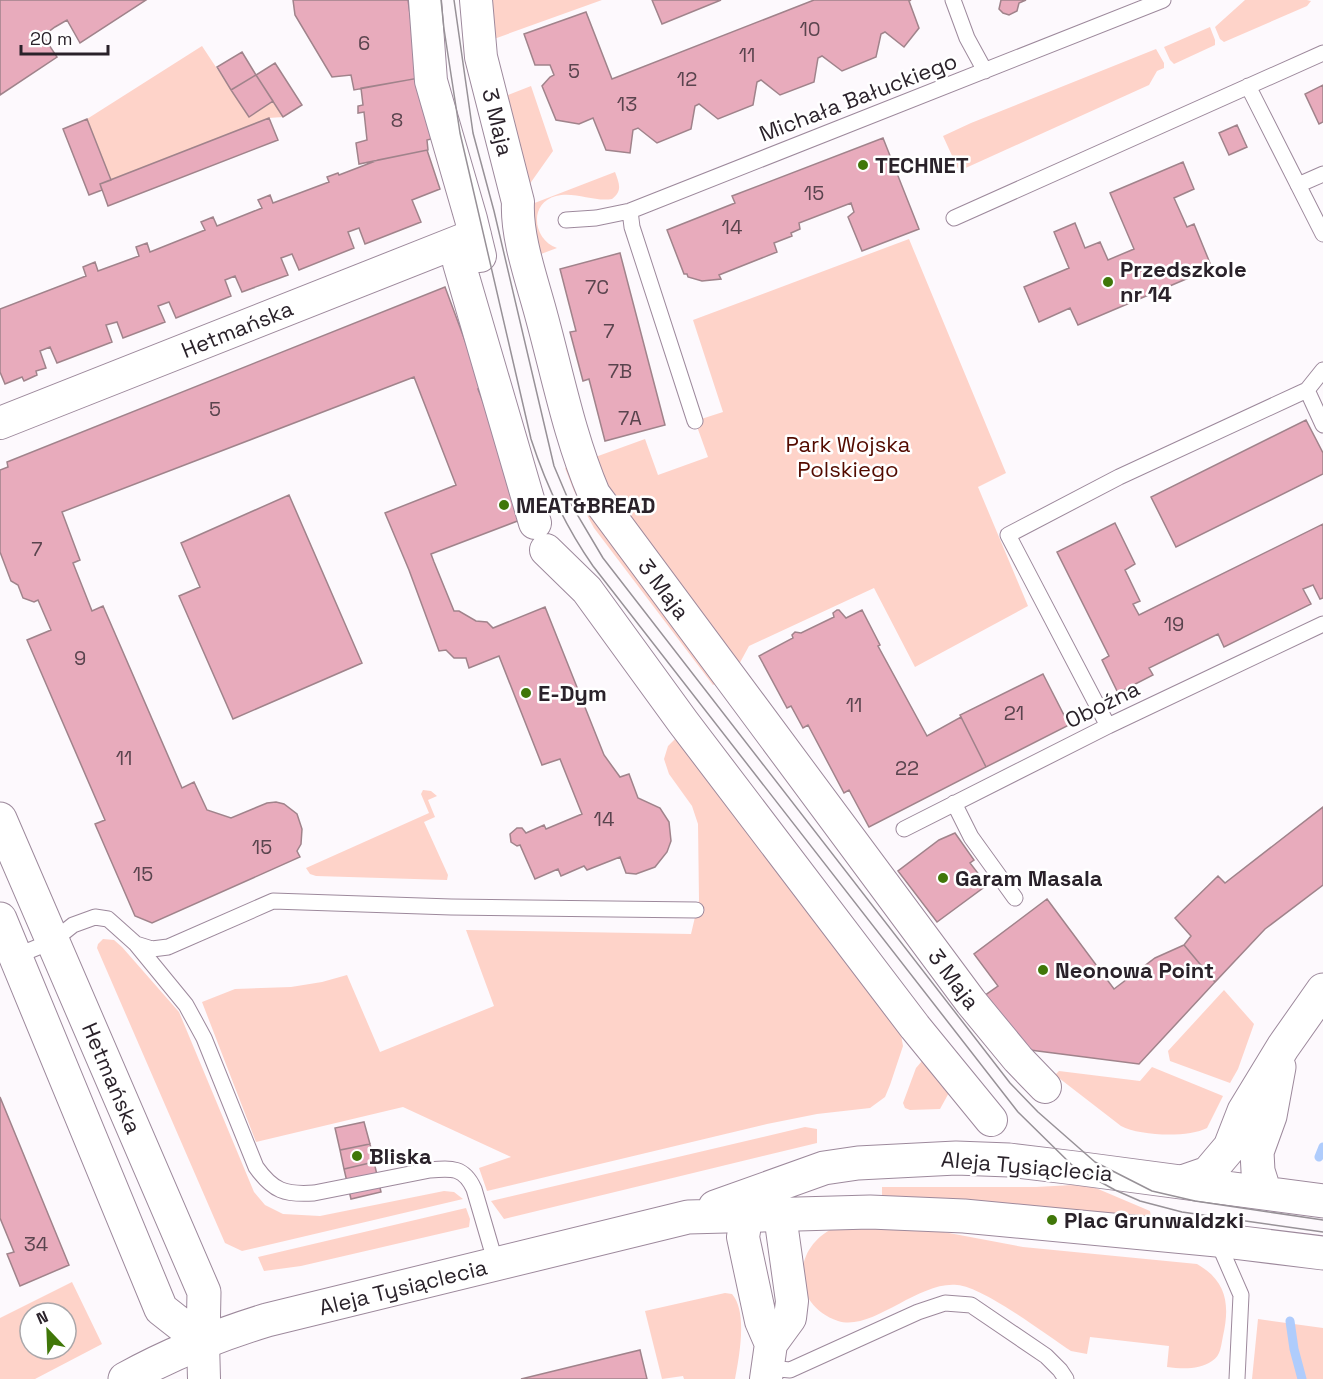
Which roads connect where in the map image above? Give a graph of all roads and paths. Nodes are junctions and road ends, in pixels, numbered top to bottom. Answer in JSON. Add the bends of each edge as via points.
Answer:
{"nodes":[{"id":1,"x":425,"y":0,"type":"edge"},
{"id":2,"x":476,"y":0,"type":"edge"},
{"id":3,"x":953,"y":0,"type":"edge"},
{"id":4,"x":1163,"y":0,"type":"edge"},
{"id":5,"x":1323,"y":52,"type":"edge"},
{"id":6,"x":985,"y":71,"type":"junction"},
{"id":7,"x":1248,"y":86,"type":"junction"},
{"id":8,"x":1323,"y":174,"type":"edge"},
{"id":9,"x":1298,"y":185,"type":"junction"},
{"id":10,"x":630,"y":210,"type":"junction"},
{"id":11,"x":954,"y":218,"type":"dead end"},
{"id":12,"x":566,"y":220,"type":"dead end"},
{"id":13,"x":1323,"y":234,"type":"edge"},
{"id":14,"x":471,"y":251,"type":"junction"},
{"id":15,"x":1323,"y":370,"type":"edge"},
{"id":16,"x":1306,"y":390,"type":"junction"},
{"id":17,"x":695,"y":421,"type":"dead end"},
{"id":18,"x":0,"y":423,"type":"edge"},
{"id":19,"x":1323,"y":425,"type":"edge"},
{"id":20,"x":1323,"y":624,"type":"edge"},
{"id":21,"x":1108,"y":726,"type":"junction"},
{"id":22,"x":954,"y":803,"type":"junction"},
{"id":23,"x":0,"y":819,"type":"edge"},
{"id":24,"x":904,"y":829,"type":"dead end"},
{"id":25,"x":1015,"y":898,"type":"dead end"},
{"id":26,"x":696,"y":910,"type":"dead end"},
{"id":27,"x":0,"y":919,"type":"edge"},
{"id":28,"x":53,"y":941,"type":"junction"},
{"id":29,"x":136,"y":944,"type":"junction"},
{"id":30,"x":16,"y":956,"type":"junction"},
{"id":31,"x":1323,"y":990,"type":"edge"},
{"id":32,"x":1283,"y":1047,"type":"junction"},
{"id":33,"x":1045,"y":1088,"type":"dead end"},
{"id":34,"x":991,"y":1120,"type":"dead end"},
{"id":35,"x":1182,"y":1182,"type":"junction"},
{"id":36,"x":1265,"y":1194,"type":"junction"},
{"id":37,"x":1323,"y":1201,"type":"edge"},
{"id":38,"x":748,"y":1205,"type":"junction"},
{"id":39,"x":780,"y":1215,"type":"junction"},
{"id":40,"x":1217,"y":1240,"type":"junction"},
{"id":41,"x":1323,"y":1253,"type":"edge"},
{"id":42,"x":496,"y":1264,"type":"junction"},
{"id":43,"x":203,"y":1342,"type":"junction"},
{"id":44,"x":768,"y":1364,"type":"edge"},
{"id":45,"x":125,"y":1379,"type":"edge"},
{"id":46,"x":204,"y":1379,"type":"edge"},
{"id":47,"x":1066,"y":1379,"type":"edge"},
{"id":48,"x":1237,"y":1379,"type":"edge"}],
"edges":[{"from":1,"to":14,"type":"street","via":[[431,81]]},
{"from":2,"to":33,"type":"street","name":"3 Maja","via":[[481,57],[518,202],[517,216],[528,264],[580,462],[594,494],[971,1002]]},
{"from":3,"to":6,"type":"lane"},
{"from":4,"to":6,"type":"lane","name":"Michała Bałuckiego"},
{"from":5,"to":7,"type":"lane"},
{"from":6,"to":10,"type":"lane","name":"Michała Bałuckiego"},
{"from":7,"to":9,"type":"lane"},
{"from":7,"to":11,"type":"lane"},
{"from":8,"to":9,"type":"lane"},
{"from":9,"to":13,"type":"lane"},
{"from":10,"to":12,"type":"lane","name":"Michała Bałuckiego"},
{"from":10,"to":17,"type":"lane"},
{"from":14,"to":18,"type":"street","name":"Hetmańska"},
{"from":14,"to":34,"type":"street","via":[[541,536],[588,590],[677,714],[915,1027]]},
{"from":15,"to":16,"type":"lane"},
{"from":16,"to":19,"type":"lane"},
{"from":16,"to":21,"type":"lane","via":[[1119,477],[1008,535]]},
{"from":20,"to":21,"type":"lane","name":"Oboźna"},
{"from":21,"to":22,"type":"lane","name":"Oboźna"},
{"from":22,"to":24,"type":"lane","name":"Oboźna"},
{"from":22,"to":25,"type":"lane","via":[[971,837]]},
{"from":23,"to":28,"type":"main road","name":"Hetmańska"},
{"from":26,"to":29,"type":"lane","via":[[273,901],[168,947],[152,950]]},
{"from":27,"to":30,"type":"main road","name":"Hetmańska"},
{"from":28,"to":29,"type":"lane","via":[[73,926],[95,917],[108,919]]},
{"from":28,"to":30,"type":"lane"},
{"from":28,"to":43,"type":"main road","name":"Hetmańska","via":[[204,1292]]},
{"from":29,"to":42,"type":"lane","via":[[186,1005],[204,1038],[256,1167],[266,1181],[276,1189],[297,1194],[430,1170],[462,1172],[474,1190]]},
{"from":30,"to":43,"type":"main road","name":"Hetmańska","via":[[161,1309]]},
{"from":31,"to":32,"type":"main road"},
{"from":32,"to":35,"type":"main road","via":[[1244,1111],[1230,1147],[1208,1173]]},
{"from":32,"to":36,"type":"main road","via":[[1270,1116],[1257,1152]]},
{"from":35,"to":36,"type":"main road","name":"Aleja Tysiąclecia"},
{"from":35,"to":38,"type":"main road","name":"Aleja Tysiąclecia","via":[[1009,1160],[925,1158],[825,1168]]},
{"from":36,"to":37,"type":"main road","name":"Aleja Tysiąclecia"},
{"from":38,"to":39,"type":"main road","name":"Aleja Tysiąclecia"},
{"from":38,"to":42,"type":"main road","name":"Aleja Tysiąclecia"},
{"from":38,"to":44,"type":"street","via":[[743,1237]]},
{"from":39,"to":40,"type":"main road","name":"Aleja Tysiąclecia","via":[[870,1212],[964,1216]]},
{"from":39,"to":44,"type":"street","via":[[792,1301],[790,1318]]},
{"from":40,"to":41,"type":"main road","name":"Aleja Tysiąclecia"},
{"from":40,"to":48,"type":"lane","via":[[1241,1294]]},
{"from":42,"to":43,"type":"main road","name":"Aleja Tysiąclecia","via":[[267,1320]]},
{"from":43,"to":45,"type":"main road","name":"Aleja Tysiąclecia"},
{"from":43,"to":46,"type":"street","name":"Hetmańska"},
{"from":44,"to":47,"type":"lane","via":[[790,1370],[945,1303],[971,1305],[1046,1356]]}]}
